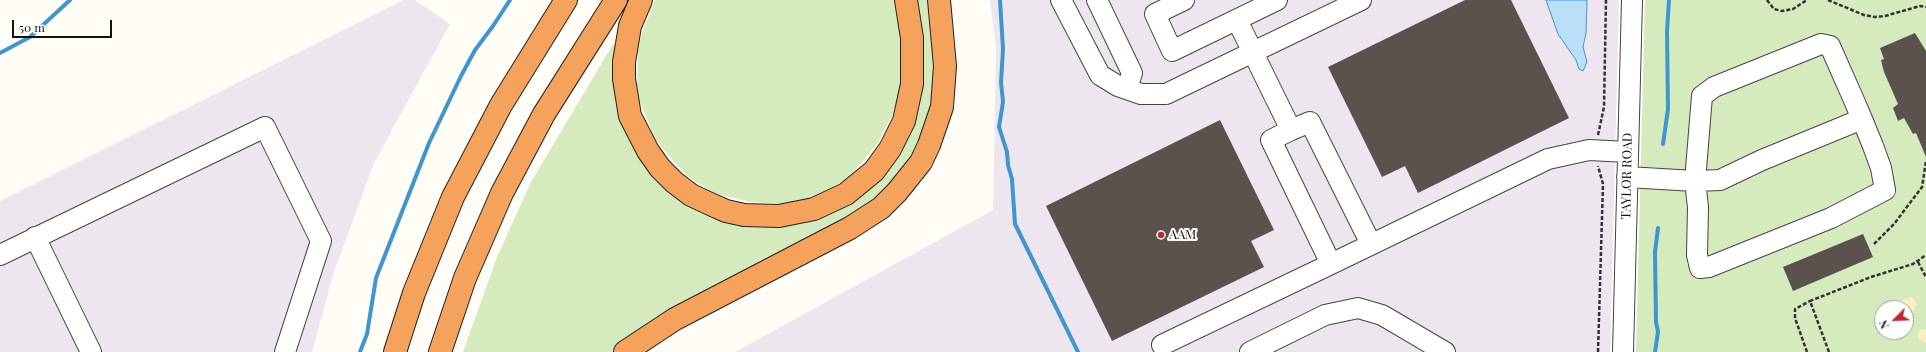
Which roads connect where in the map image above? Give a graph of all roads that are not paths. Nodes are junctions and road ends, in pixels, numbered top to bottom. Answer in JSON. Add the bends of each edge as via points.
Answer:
{"nodes":[{"id":1,"x":566,"y":0,"type":"edge"},
{"id":2,"x":616,"y":0,"type":"edge"},
{"id":3,"x":641,"y":0,"type":"edge"},
{"id":4,"x":906,"y":0,"type":"edge"},
{"id":5,"x":939,"y":0,"type":"edge"},
{"id":6,"x":1061,"y":0,"type":"edge"},
{"id":7,"x":1097,"y":0,"type":"edge"},
{"id":8,"x":1184,"y":0,"type":"edge"},
{"id":9,"x":1277,"y":0,"type":"edge"},
{"id":10,"x":1361,"y":0,"type":"edge"},
{"id":11,"x":1632,"y":0,"type":"edge"},
{"id":12,"x":1237,"y":20,"type":"junction"},
{"id":13,"x":1253,"y":52,"type":"junction"},
{"id":14,"x":1127,"y":89,"type":"junction"},
{"id":15,"x":1862,"y":119,"type":"junction"},
{"id":16,"x":1291,"y":130,"type":"junction"},
{"id":17,"x":1628,"y":152,"type":"junction"},
{"id":18,"x":1627,"y":177,"type":"junction"},
{"id":19,"x":1695,"y":181,"type":"junction"},
{"id":20,"x":35,"y":237,"type":"junction"},
{"id":21,"x":1372,"y":244,"type":"junction"},
{"id":22,"x":0,"y":255,"type":"edge"},
{"id":23,"x":1331,"y":264,"type":"junction"},
{"id":24,"x":1162,"y":345,"type":"dead end"},
{"id":25,"x":91,"y":352,"type":"edge"},
{"id":26,"x":285,"y":352,"type":"edge"},
{"id":27,"x":395,"y":352,"type":"edge"},
{"id":28,"x":440,"y":352,"type":"edge"},
{"id":29,"x":625,"y":352,"type":"edge"},
{"id":30,"x":1250,"y":352,"type":"edge"},
{"id":31,"x":1445,"y":352,"type":"edge"},
{"id":32,"x":1623,"y":352,"type":"edge"}],
"edges":[{"from":1,"to":27,"type":"highway","via":[[501,105],[453,197],[414,293]]},
{"from":2,"to":28,"type":"highway","via":[[544,114],[502,193],[465,278]]},
{"from":3,"to":4,"type":"highway","via":[[630,26],[624,80],[630,116],[648,151],[660,168],[691,195],[726,211],[744,215],[779,216],[814,209],[846,194],[874,171],[890,149],[904,121],[912,84],[912,38]]},
{"from":5,"to":29,"type":"highway","via":[[945,66],[942,107],[921,162],[897,192],[881,208],[850,228],[675,319]]},
{"from":6,"to":14,"type":"street","via":[[1100,75]]},
{"from":7,"to":14,"type":"street","via":[[1132,74]]},
{"from":8,"to":12,"type":"street","via":[[1155,14],[1172,51]]},
{"from":9,"to":12,"type":"street"},
{"from":10,"to":13,"type":"street"},
{"from":11,"to":17,"type":"street","name":"TAYLOR ROAD"},
{"from":12,"to":13,"type":"street"},
{"from":13,"to":14,"type":"street","via":[[1166,94],[1141,94]]},
{"from":13,"to":16,"type":"street"},
{"from":15,"to":19,"type":"street","via":[[1720,180]]},
{"from":15,"to":19,"type":"street","via":[[1830,46],[1821,44],[1714,87],[1702,96]]},
{"from":15,"to":19,"type":"street","via":[[1881,168],[1885,190],[1831,218],[1709,267],[1700,268],[1697,255],[1698,207]]},
{"from":16,"to":21,"type":"street","via":[[1310,122]]},
{"from":16,"to":23,"type":"street","via":[[1271,140]]},
{"from":17,"to":18,"type":"street","name":"TAYLOR ROAD"},
{"from":17,"to":21,"type":"street","via":[[1589,150],[1548,159]]},
{"from":18,"to":19,"type":"street"},
{"from":18,"to":32,"type":"street","name":"TAYLOR ROAD"},
{"from":20,"to":22,"type":"street"},
{"from":20,"to":25,"type":"street"},
{"from":20,"to":26,"type":"street","via":[[265,127],[321,241]]},
{"from":21,"to":23,"type":"street"},
{"from":23,"to":24,"type":"street"},
{"from":30,"to":31,"type":"street","via":[[1325,315],[1358,308],[1382,315]]}]}
